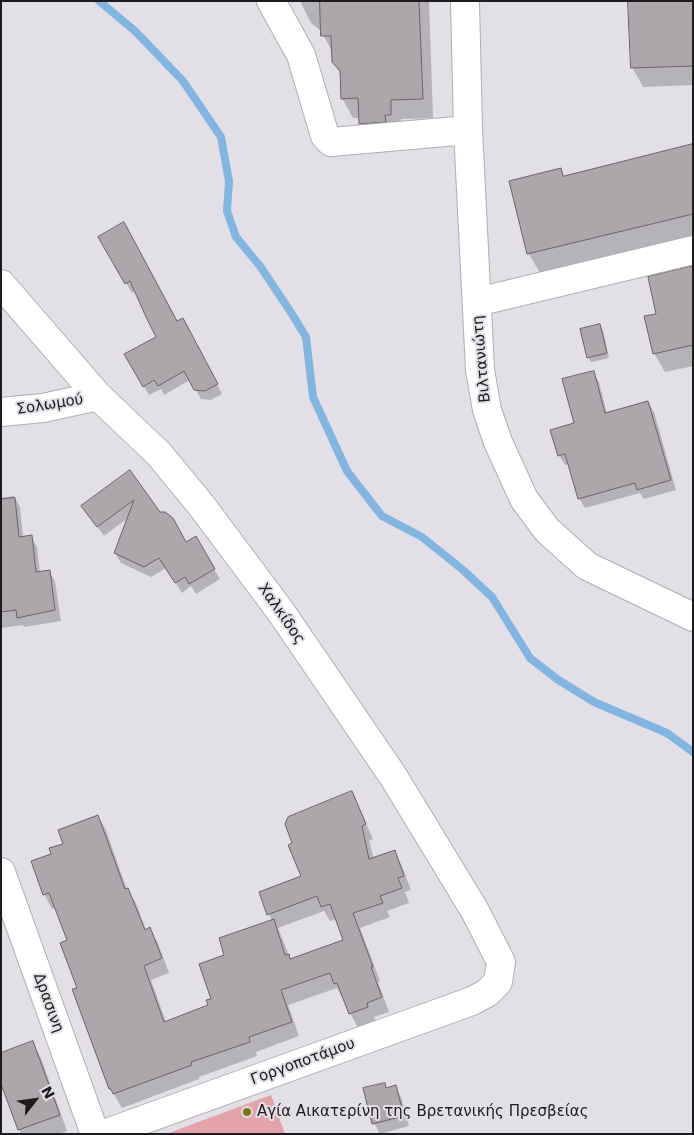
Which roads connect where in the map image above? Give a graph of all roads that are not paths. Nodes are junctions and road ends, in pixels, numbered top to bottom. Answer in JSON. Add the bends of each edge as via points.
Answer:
{"nodes":[{"id":1,"x":271,"y":1,"type":"edge"},
{"id":2,"x":465,"y":1,"type":"edge"},
{"id":3,"x":468,"y":130,"type":"junction"},
{"id":4,"x":693,"y":250,"type":"edge"},
{"id":5,"x":1,"y":284,"type":"edge"},
{"id":6,"x":477,"y":302,"type":"junction"},
{"id":7,"x":98,"y":396,"type":"junction"},
{"id":8,"x":1,"y":412,"type":"edge"},
{"id":9,"x":693,"y":617,"type":"edge"},
{"id":10,"x":1,"y":872,"type":"edge"},
{"id":11,"x":498,"y":982,"type":"joint"},
{"id":12,"x":94,"y":1134,"type":"edge"},
{"id":13,"x":104,"y":1134,"type":"edge"}],
"edges":[{"from":1,"to":3,"type":"street","via":[[301,54],[325,136],[331,142]]},
{"from":2,"to":3,"type":"street","name":"Βιλτανιώτη"},
{"from":3,"to":6,"type":"street","name":"Βιλτανιώτη"},
{"from":4,"to":6,"type":"street"},
{"from":5,"to":7,"type":"street","name":"Χαλκίδος"},
{"from":6,"to":9,"type":"street","name":"Βιλτανιώτη","via":[[480,370],[487,410],[524,499],[547,530],[587,566]]},
{"from":7,"to":8,"type":"street","name":"Σολωμού","via":[[43,408]]},
{"from":7,"to":11,"type":"street","name":"Χαλκίδος","via":[[159,454],[202,505],[393,776],[475,912],[501,962]]},
{"from":10,"to":12,"type":"street","name":"Δρασινη"},
{"from":11,"to":13,"type":"street","name":"Γοργοποτάμου","via":[[472,1001]]}]}
